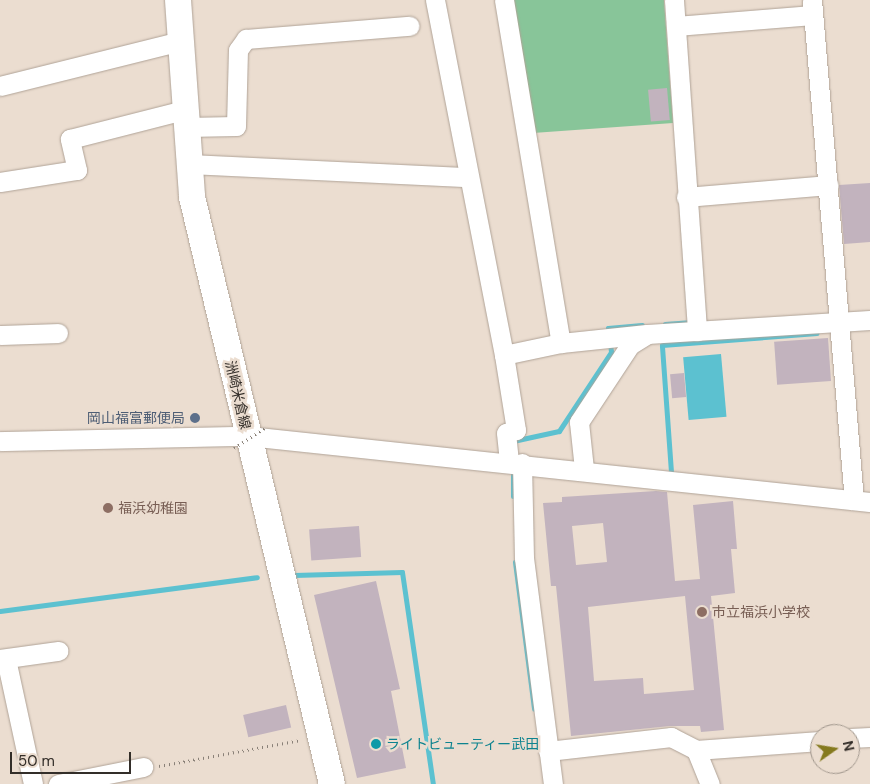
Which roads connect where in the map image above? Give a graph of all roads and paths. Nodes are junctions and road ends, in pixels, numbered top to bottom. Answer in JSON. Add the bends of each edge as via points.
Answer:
{"nodes":[{"id":1,"x":178,"y":0,"type":"edge"},
{"id":2,"x":435,"y":0,"type":"edge"},
{"id":3,"x":504,"y":0,"type":"edge"},
{"id":4,"x":674,"y":0,"type":"edge"},
{"id":5,"x":813,"y":8,"type":"edge"},
{"id":6,"x":409,"y":26,"type":"dead end"},
{"id":7,"x":681,"y":26,"type":"junction"},
{"id":8,"x":181,"y":40,"type":"junction"},
{"id":9,"x":0,"y":86,"type":"edge"},
{"id":10,"x":185,"y":118,"type":"junction"},
{"id":11,"x":189,"y":164,"type":"junction"},
{"id":12,"x":466,"y":177,"type":"junction"},
{"id":13,"x":0,"y":182,"type":"edge"},
{"id":14,"x":828,"y":185,"type":"junction"},
{"id":15,"x":692,"y":196,"type":"junction"},
{"id":16,"x":870,"y":320,"type":"edge"},
{"id":17,"x":700,"y":327,"type":"junction"},
{"id":18,"x":840,"y":328,"type":"junction"},
{"id":19,"x":58,"y":333,"type":"dead end"},
{"id":20,"x":647,"y":334,"type":"junction"},
{"id":21,"x":0,"y":335,"type":"edge"},
{"id":22,"x":561,"y":343,"type":"junction"},
{"id":23,"x":504,"y":355,"type":"junction"},
{"id":24,"x":250,"y":437,"type":"junction"},
{"id":25,"x":0,"y":441,"type":"edge"},
{"id":26,"x":515,"y":462,"type":"junction"},
{"id":27,"x":584,"y":469,"type":"junction"},
{"id":28,"x":862,"y":502,"type":"edge"},
{"id":29,"x":58,"y":651,"type":"dead end"},
{"id":30,"x":3,"y":659,"type":"edge"},
{"id":31,"x":321,"y":736,"type":"junction"},
{"id":32,"x":810,"y":742,"type":"edge"},
{"id":33,"x":696,"y":750,"type":"junction"},
{"id":34,"x":548,"y":751,"type":"junction"},
{"id":35,"x":143,"y":767,"type":"joint"},
{"id":36,"x":326,"y":783,"type":"edge"},
{"id":37,"x":33,"y":784,"type":"edge"},
{"id":38,"x":58,"y":784,"type":"edge"},
{"id":39,"x":553,"y":784,"type":"edge"},
{"id":40,"x":710,"y":784,"type":"edge"}],
"edges":[{"from":1,"to":8,"type":"main road","name":"洲崎米倉線"},
{"from":2,"to":12,"type":"street"},
{"from":3,"to":22,"type":"street"},
{"from":4,"to":7,"type":"street"},
{"from":5,"to":7,"type":"street"},
{"from":5,"to":14,"type":"street"},
{"from":6,"to":10,"type":"street","via":[[246,39],[238,50],[236,126]]},
{"from":7,"to":15,"type":"street"},
{"from":8,"to":9,"type":"street"},
{"from":8,"to":10,"type":"main road","name":"洲崎米倉線"},
{"from":10,"to":11,"type":"main road","name":"洲崎米倉線"},
{"from":10,"to":13,"type":"street","via":[[70,139],[77,170]]},
{"from":11,"to":12,"type":"street"},
{"from":11,"to":24,"type":"main road","name":"洲崎米倉線","via":[[192,198]]},
{"from":12,"to":23,"type":"street"},
{"from":14,"to":15,"type":"street"},
{"from":14,"to":18,"type":"street"},
{"from":15,"to":17,"type":"street"},
{"from":16,"to":18,"type":"street"},
{"from":17,"to":18,"type":"street"},
{"from":17,"to":20,"type":"street"},
{"from":18,"to":28,"type":"street"},
{"from":19,"to":21,"type":"street"},
{"from":20,"to":22,"type":"street"},
{"from":20,"to":27,"type":"street","via":[[630,345],[579,422]]},
{"from":22,"to":23,"type":"street"},
{"from":23,"to":26,"type":"street","via":[[516,430],[510,431]]},
{"from":24,"to":24,"type":"path","bridge":true},
{"from":24,"to":25,"type":"street"},
{"from":24,"to":26,"type":"street"},
{"from":24,"to":31,"type":"main road","name":"洲崎米倉線"},
{"from":26,"to":27,"type":"street"},
{"from":26,"to":34,"type":"street"},
{"from":27,"to":28,"type":"street"},
{"from":29,"to":30,"type":"street"},
{"from":30,"to":37,"type":"street"},
{"from":31,"to":35,"type":"path"},
{"from":31,"to":36,"type":"main road","name":"洲崎米倉線"},
{"from":32,"to":33,"type":"street"},
{"from":33,"to":34,"type":"street","via":[[671,736]]},
{"from":33,"to":40,"type":"street"},
{"from":34,"to":39,"type":"street"},
{"from":35,"to":38,"type":"street"}]}
